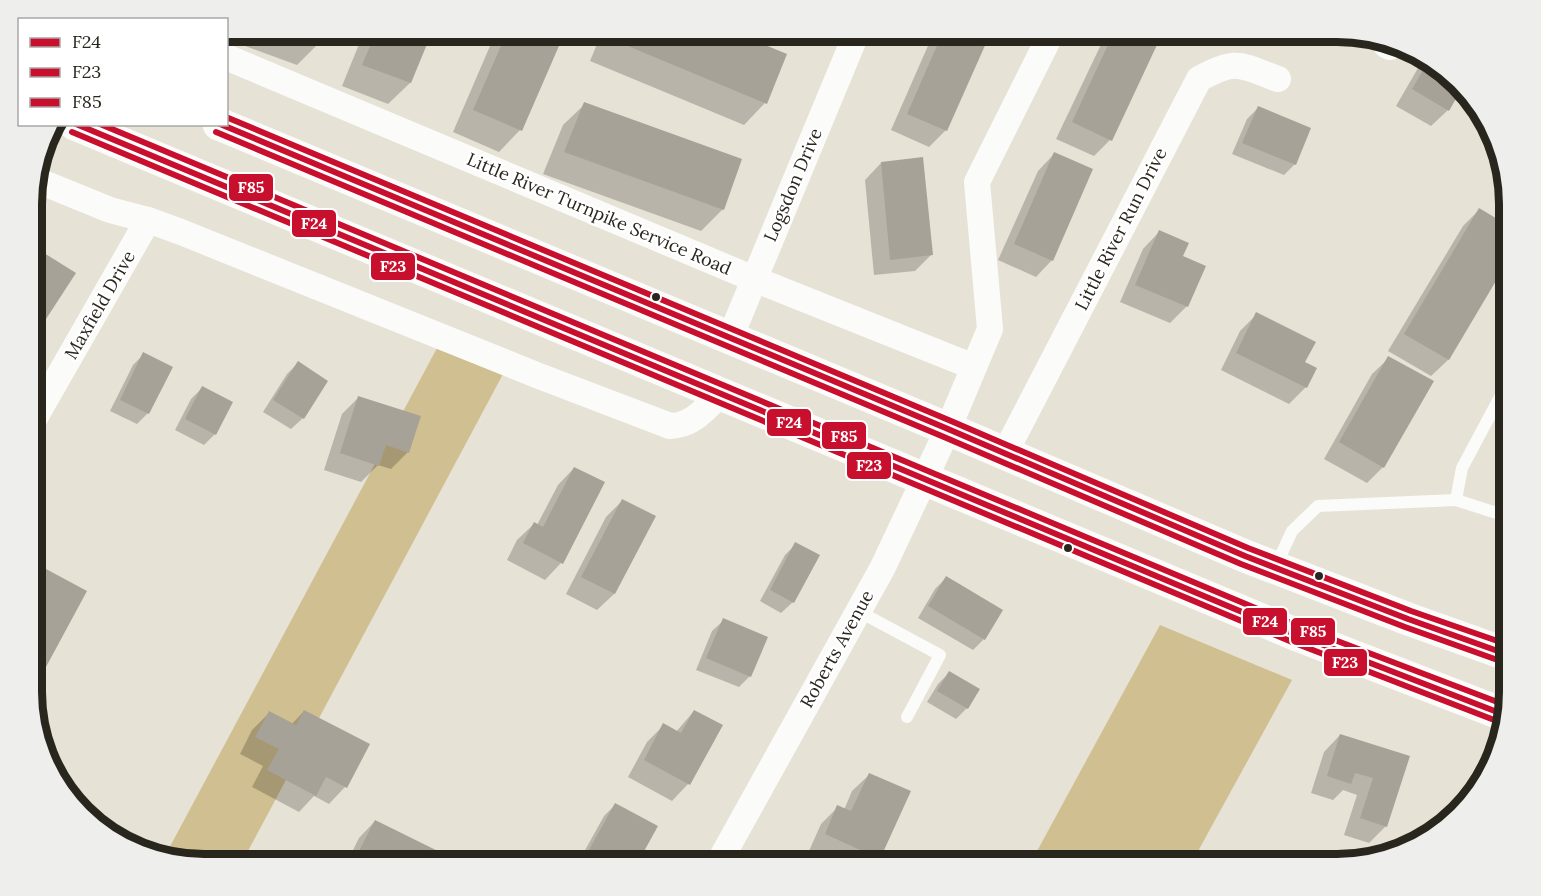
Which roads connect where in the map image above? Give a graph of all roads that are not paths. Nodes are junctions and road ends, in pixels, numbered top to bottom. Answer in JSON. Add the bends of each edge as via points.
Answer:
{"nodes":[{"id":1,"x":853,"y":42,"type":"edge"},
{"id":2,"x":1047,"y":42,"type":"edge"},
{"id":3,"x":228,"y":58,"type":"edge"},
{"id":4,"x":1278,"y":79,"type":"dead end"},
{"id":5,"x":80,"y":126,"type":"edge"},
{"id":6,"x":224,"y":126,"type":"edge"},
{"id":7,"x":43,"y":183,"type":"edge"},
{"id":8,"x":148,"y":220,"type":"junction"},
{"id":9,"x":754,"y":279,"type":"junction"},
{"id":10,"x":730,"y":338,"type":"junction"},
{"id":11,"x":974,"y":367,"type":"junction"},
{"id":12,"x":721,"y":394,"type":"junction"},
{"id":13,"x":1499,"y":399,"type":"edge"},
{"id":14,"x":42,"y":405,"type":"edge"},
{"id":15,"x":948,"y":429,"type":"junction"},
{"id":16,"x":1005,"y":453,"type":"junction"},
{"id":17,"x":924,"y":479,"type":"junction"},
{"id":18,"x":1456,"y":500,"type":"junction"},
{"id":19,"x":1499,"y":514,"type":"edge"},
{"id":20,"x":1275,"y":568,"type":"junction"},
{"id":21,"x":858,"y":611,"type":"junction"},
{"id":22,"x":1499,"y":651,"type":"edge"},
{"id":23,"x":1498,"y":712,"type":"edge"},
{"id":24,"x":907,"y":717,"type":"dead end"},
{"id":25,"x":724,"y":854,"type":"edge"}],
"edges":[{"from":1,"to":9,"type":"street","name":"Logsdon Drive"},
{"from":2,"to":11,"type":"street","via":[[977,182],[990,329]]},
{"from":3,"to":9,"type":"street","name":"Little River Turnpike Service Road"},
{"from":4,"to":16,"type":"street","name":"Little River Run Drive","via":[[1238,65],[1219,68],[1199,79]]},
{"from":5,"to":12,"type":"main road"},
{"from":6,"to":10,"type":"main road"},
{"from":7,"to":8,"type":"street","via":[[110,210]]},
{"from":8,"to":12,"type":"street","via":[[670,426],[690,422]]},
{"from":8,"to":14,"type":"street","name":"Maxfield Drive"},
{"from":9,"to":10,"type":"street","name":"Logsdon Drive"},
{"from":9,"to":11,"type":"street","name":"Little River Turnpike Service Road"},
{"from":10,"to":15,"type":"main road"},
{"from":11,"to":15,"type":"street"},
{"from":12,"to":17,"type":"main road"},
{"from":13,"to":18,"type":"lane","via":[[1462,468]]},
{"from":15,"to":16,"type":"main road"},
{"from":15,"to":17,"type":"street","name":"Roberts Avenue"},
{"from":16,"to":20,"type":"main road"},
{"from":17,"to":21,"type":"street","name":"Roberts Avenue"},
{"from":17,"to":23,"type":"main road","via":[[1295,634]]},
{"from":18,"to":19,"type":"lane"},
{"from":18,"to":20,"type":"lane","via":[[1318,506],[1292,531]]},
{"from":20,"to":22,"type":"main road"},
{"from":21,"to":24,"type":"lane","via":[[940,655]]},
{"from":21,"to":25,"type":"street","name":"Roberts Avenue"}]}
